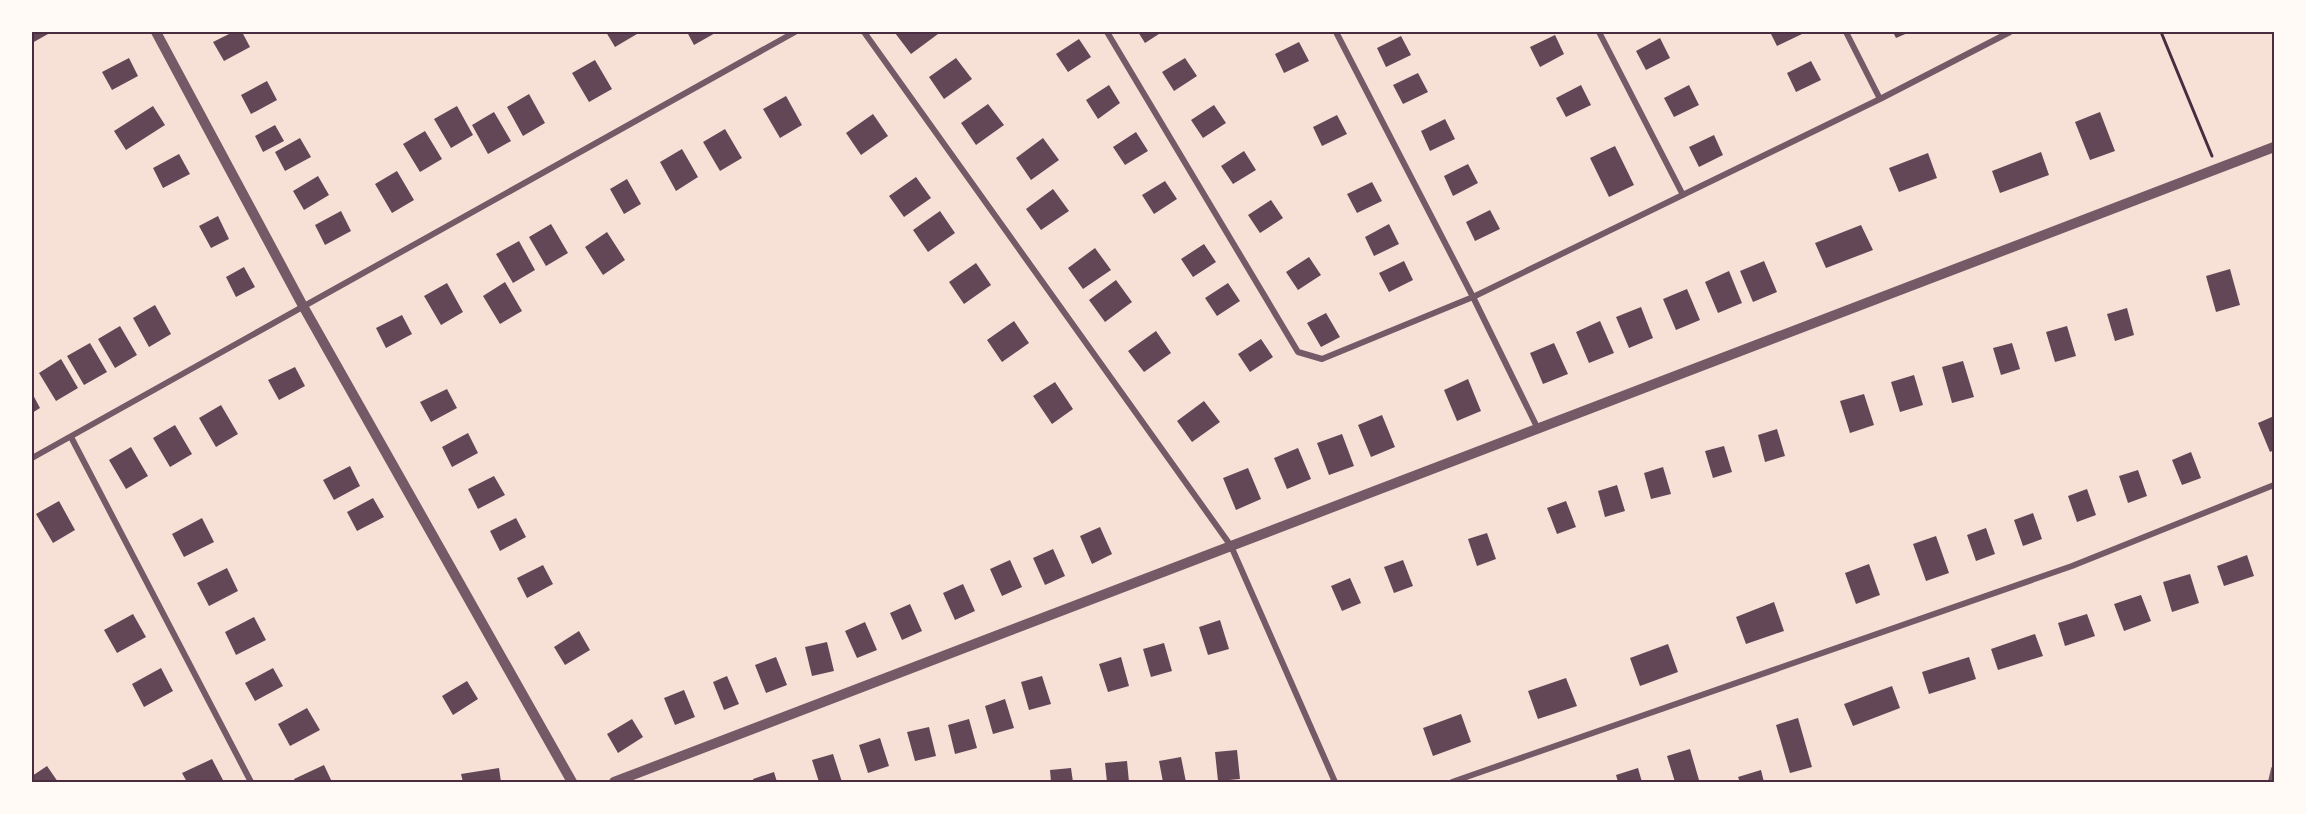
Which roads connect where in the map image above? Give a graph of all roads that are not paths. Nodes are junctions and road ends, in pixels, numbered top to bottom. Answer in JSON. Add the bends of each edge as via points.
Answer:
{"nodes":[{"id":1,"x":156,"y":32,"type":"edge"},
{"id":2,"x":795,"y":32,"type":"edge"},
{"id":3,"x":864,"y":32,"type":"edge"},
{"id":4,"x":1107,"y":32,"type":"edge"},
{"id":5,"x":1336,"y":32,"type":"edge"},
{"id":6,"x":1599,"y":32,"type":"edge"},
{"id":7,"x":1846,"y":32,"type":"edge"},
{"id":8,"x":2010,"y":32,"type":"edge"},
{"id":9,"x":1880,"y":99,"type":"junction"},
{"id":10,"x":2274,"y":147,"type":"edge"},
{"id":11,"x":1683,"y":195,"type":"junction"},
{"id":12,"x":1473,"y":297,"type":"junction"},
{"id":13,"x":303,"y":306,"type":"junction"},
{"id":14,"x":1538,"y":429,"type":"junction"},
{"id":15,"x":71,"y":437,"type":"junction"},
{"id":16,"x":32,"y":458,"type":"edge"},
{"id":17,"x":2274,"y":485,"type":"edge"},
{"id":18,"x":1231,"y":546,"type":"junction"},
{"id":19,"x":2274,"y":769,"type":"edge"},
{"id":20,"x":251,"y":783,"type":"edge"},
{"id":21,"x":572,"y":783,"type":"edge"},
{"id":22,"x":614,"y":783,"type":"edge"},
{"id":23,"x":1335,"y":783,"type":"edge"},
{"id":24,"x":1452,"y":783,"type":"edge"},
{"id":25,"x":2271,"y":783,"type":"edge"}],
"edges":[{"from":1,"to":13,"type":"street"},
{"from":2,"to":13,"type":"street"},
{"from":3,"to":18,"type":"street"},
{"from":4,"to":12,"type":"street","via":[[1298,352],[1322,359]]},
{"from":5,"to":12,"type":"street"},
{"from":6,"to":11,"type":"street"},
{"from":7,"to":9,"type":"street"},
{"from":8,"to":9,"type":"street"},
{"from":9,"to":11,"type":"street"},
{"from":10,"to":14,"type":"street"},
{"from":11,"to":12,"type":"street"},
{"from":12,"to":14,"type":"street"},
{"from":13,"to":15,"type":"street"},
{"from":13,"to":21,"type":"street"},
{"from":14,"to":18,"type":"street"},
{"from":15,"to":16,"type":"street"},
{"from":15,"to":20,"type":"street"},
{"from":17,"to":24,"type":"street","via":[[2072,566]]},
{"from":18,"to":22,"type":"street"},
{"from":18,"to":23,"type":"street"},
{"from":19,"to":25,"type":"street"}]}
